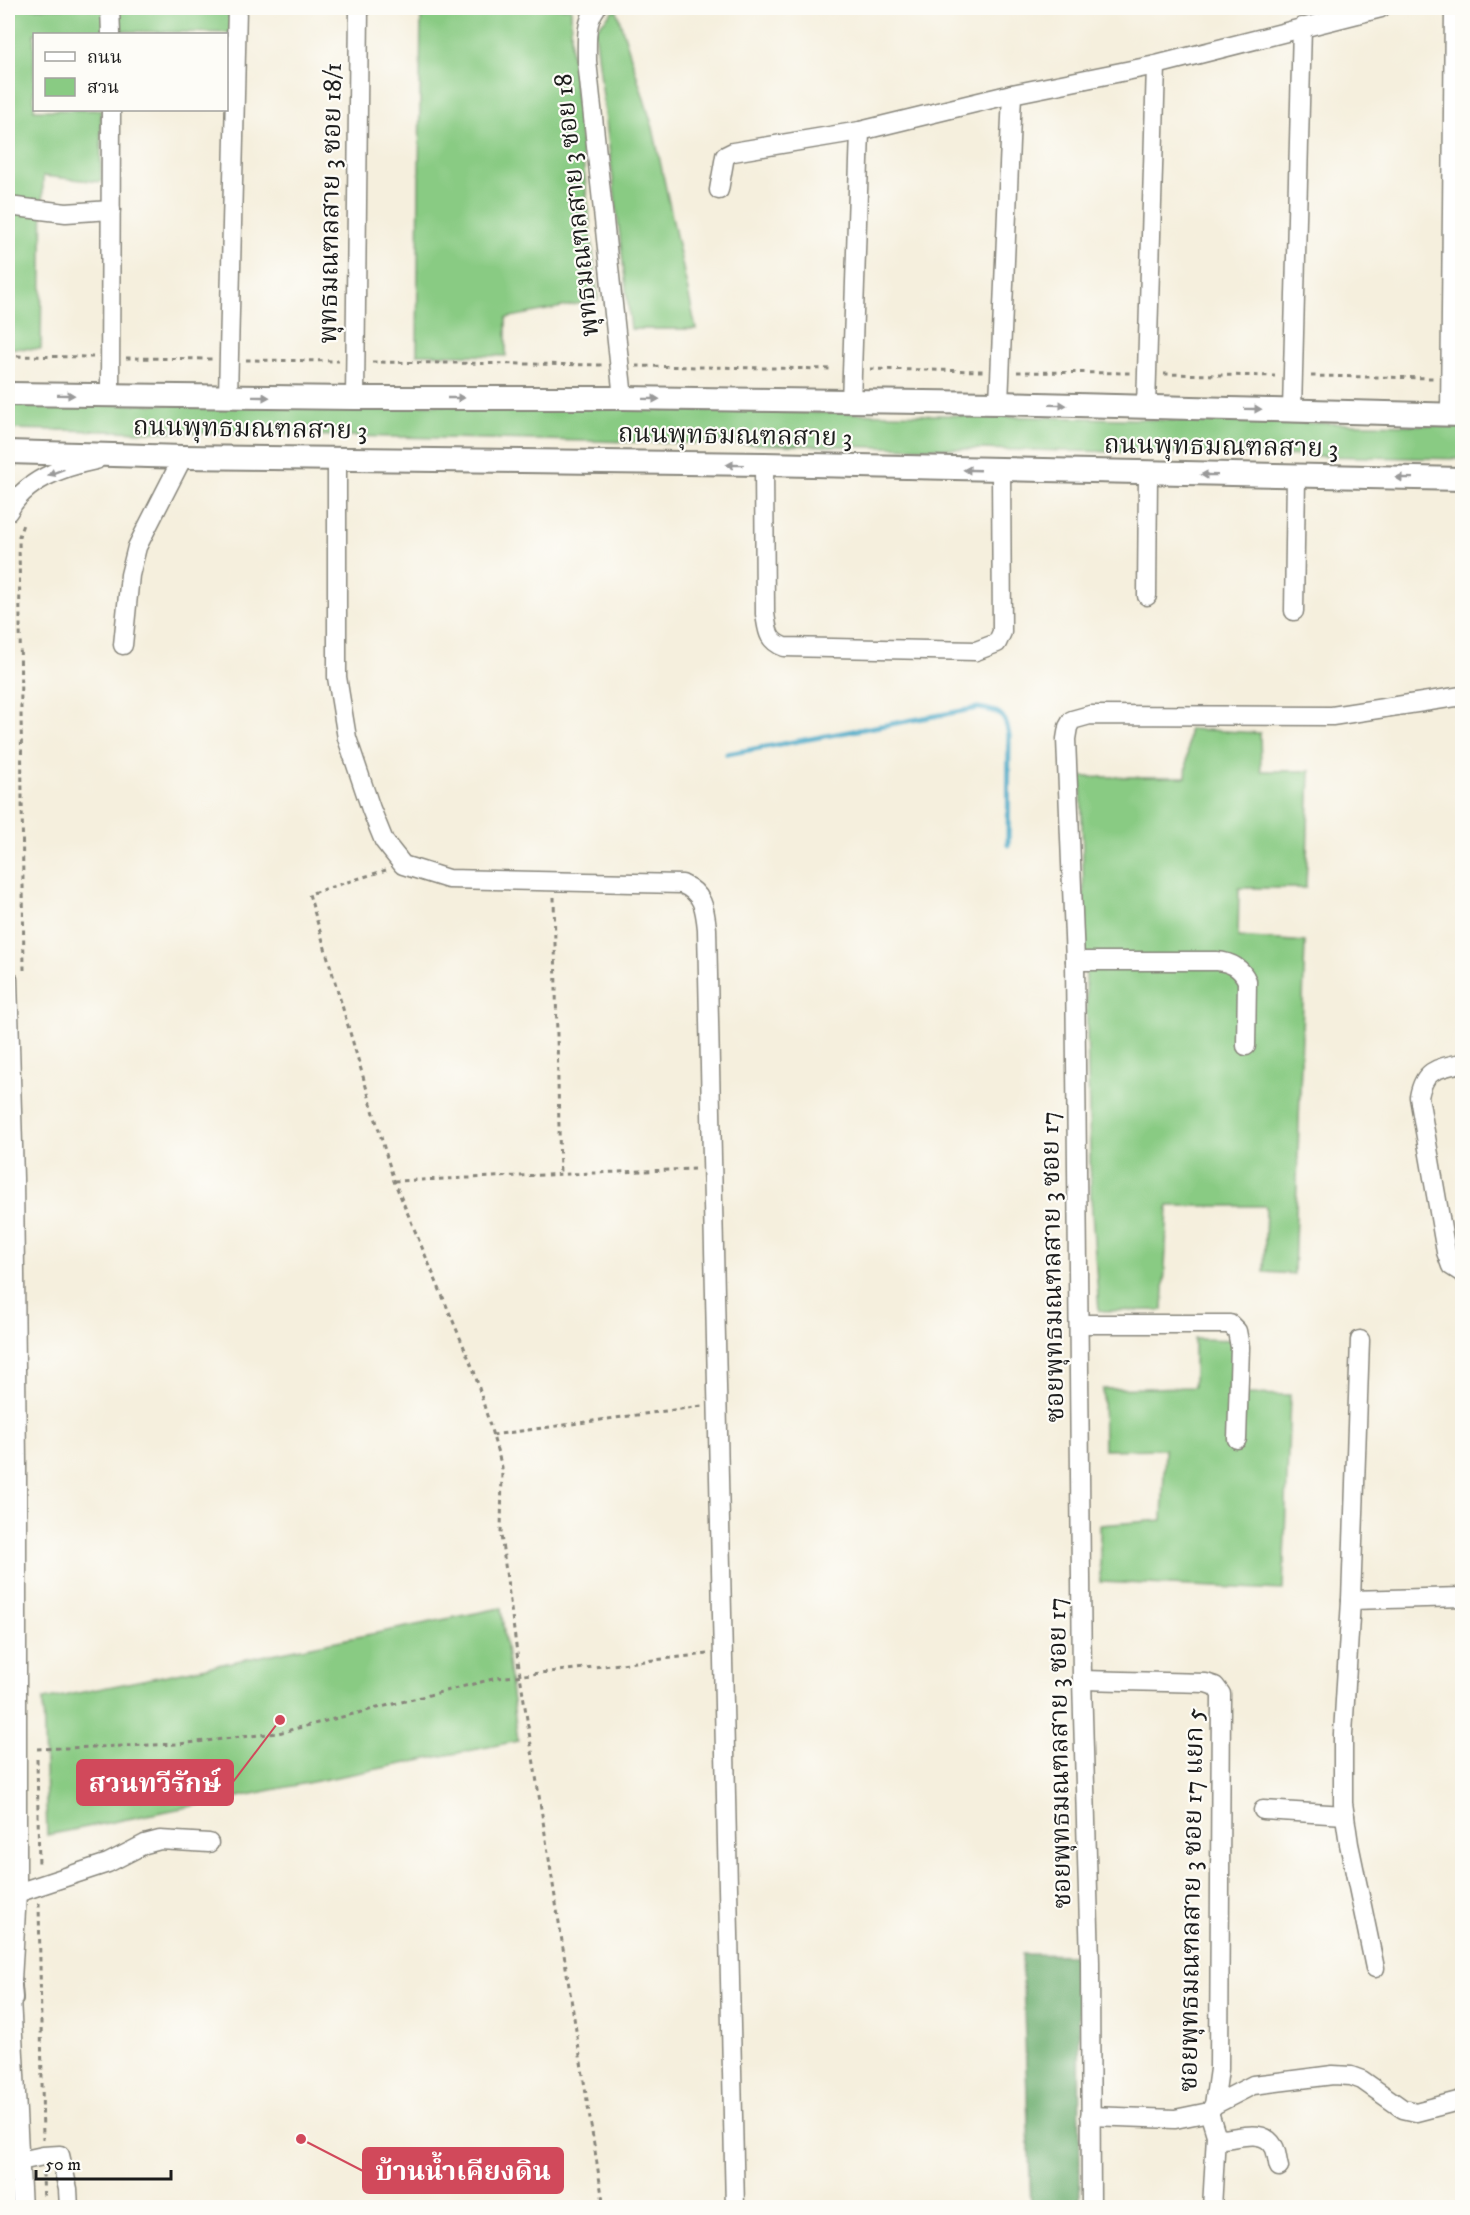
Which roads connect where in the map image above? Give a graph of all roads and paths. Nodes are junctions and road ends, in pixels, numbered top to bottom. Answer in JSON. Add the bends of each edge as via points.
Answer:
{"nodes":[{"id":1,"x":110,"y":8,"type":"edge"},
{"id":2,"x":237,"y":8,"type":"edge"},
{"id":3,"x":359,"y":8,"type":"edge"},
{"id":4,"x":596,"y":8,"type":"edge"},
{"id":5,"x":1381,"y":8,"type":"edge"},
{"id":6,"x":1455,"y":8,"type":"edge"},
{"id":7,"x":1302,"y":27,"type":"junction"},
{"id":8,"x":111,"y":33,"type":"edge"},
{"id":9,"x":1156,"y":65,"type":"junction"},
{"id":10,"x":1012,"y":94,"type":"junction"},
{"id":11,"x":111,"y":111,"type":"edge"},
{"id":12,"x":860,"y":131,"type":"junction"},
{"id":13,"x":719,"y":190,"type":"dead end"},
{"id":14,"x":8,"y":206,"type":"edge"},
{"id":15,"x":111,"y":210,"type":"junction"},
{"id":16,"x":8,"y":356,"type":"edge"},
{"id":17,"x":110,"y":358,"type":"junction"},
{"id":18,"x":229,"y":360,"type":"junction"},
{"id":19,"x":355,"y":361,"type":"junction"},
{"id":20,"x":620,"y":365,"type":"junction"},
{"id":21,"x":852,"y":369,"type":"junction"},
{"id":22,"x":1000,"y":372,"type":"junction"},
{"id":23,"x":1147,"y":374,"type":"junction"},
{"id":24,"x":1293,"y":376,"type":"junction"},
{"id":25,"x":1450,"y":378,"type":"junction"},
{"id":26,"x":8,"y":394,"type":"edge"},
{"id":27,"x":110,"y":396,"type":"junction"},
{"id":28,"x":228,"y":397,"type":"junction"},
{"id":29,"x":355,"y":398,"type":"junction"},
{"id":30,"x":623,"y":398,"type":"junction"},
{"id":31,"x":850,"y":403,"type":"junction"},
{"id":32,"x":999,"y":404,"type":"junction"},
{"id":33,"x":1146,"y":407,"type":"junction"},
{"id":34,"x":1292,"y":410,"type":"junction"},
{"id":35,"x":1456,"y":414,"type":"edge"},
{"id":36,"x":8,"y":452,"type":"edge"},
{"id":37,"x":133,"y":456,"type":"junction"},
{"id":38,"x":183,"y":457,"type":"junction"},
{"id":39,"x":337,"y":459,"type":"junction"},
{"id":40,"x":765,"y":464,"type":"junction"},
{"id":41,"x":8,"y":470,"type":"edge"},
{"id":42,"x":1001,"y":470,"type":"junction"},
{"id":43,"x":1148,"y":474,"type":"junction"},
{"id":44,"x":1296,"y":477,"type":"junction"},
{"id":45,"x":8,"y":479,"type":"edge"},
{"id":46,"x":1462,"y":479,"type":"edge"},
{"id":47,"x":8,"y":512,"type":"edge"},
{"id":48,"x":1147,"y":596,"type":"dead end"},
{"id":49,"x":1294,"y":611,"type":"dead end"},
{"id":50,"x":123,"y":645,"type":"dead end"},
{"id":51,"x":1462,"y":696,"type":"edge"},
{"id":52,"x":403,"y":864,"type":"junction"},
{"id":53,"x":553,"y":882,"type":"junction"},
{"id":54,"x":1075,"y":961,"type":"junction"},
{"id":55,"x":8,"y":979,"type":"edge"},
{"id":56,"x":1246,"y":1046,"type":"dead end"},
{"id":57,"x":1462,"y":1064,"type":"edge"},
{"id":58,"x":713,"y":1168,"type":"junction"},
{"id":59,"x":560,"y":1174,"type":"junction"},
{"id":60,"x":394,"y":1182,"type":"junction"},
{"id":61,"x":1462,"y":1273,"type":"edge"},
{"id":62,"x":1080,"y":1324,"type":"junction"},
{"id":63,"x":1360,"y":1340,"type":"dead end"},
{"id":64,"x":717,"y":1404,"type":"junction"},
{"id":65,"x":492,"y":1435,"type":"junction"},
{"id":66,"x":1237,"y":1439,"type":"dead end"},
{"id":67,"x":1462,"y":1597,"type":"edge"},
{"id":68,"x":1351,"y":1600,"type":"junction"},
{"id":69,"x":722,"y":1652,"type":"junction"},
{"id":70,"x":520,"y":1675,"type":"junction"},
{"id":71,"x":1082,"y":1680,"type":"junction"},
{"id":72,"x":37,"y":1749,"type":"dead end"},
{"id":73,"x":1263,"y":1810,"type":"dead end"},
{"id":74,"x":1345,"y":1815,"type":"junction"},
{"id":75,"x":209,"y":1843,"type":"dead end"},
{"id":76,"x":17,"y":1893,"type":"junction"},
{"id":77,"x":8,"y":1963,"type":"edge"},
{"id":78,"x":1375,"y":1968,"type":"dead end"},
{"id":79,"x":11,"y":1998,"type":"junction"},
{"id":80,"x":1462,"y":2100,"type":"edge"},
{"id":81,"x":1212,"y":2109,"type":"junction"},
{"id":82,"x":1090,"y":2116,"type":"junction"},
{"id":83,"x":1216,"y":2135,"type":"junction"},
{"id":84,"x":20,"y":2161,"type":"junction"},
{"id":85,"x":1279,"y":2167,"type":"dead end"},
{"id":86,"x":22,"y":2208,"type":"edge"},
{"id":87,"x":69,"y":2208,"type":"edge"},
{"id":88,"x":604,"y":2208,"type":"edge"},
{"id":89,"x":735,"y":2208,"type":"edge"},
{"id":90,"x":1091,"y":2208,"type":"edge"},
{"id":91,"x":1212,"y":2208,"type":"edge"}],
"edges":[{"from":1,"to":8,"type":"street"},
{"from":2,"to":18,"type":"street"},
{"from":3,"to":19,"type":"street","name":"พุทธมณฑลสาย 3 ซอย 18/1"},
{"from":4,"to":20,"type":"street","name":"พุทธมณฑลสาย 3 ซอย 18","via":[[586,34],[587,61]]},
{"from":5,"to":7,"type":"street"},
{"from":6,"to":25,"type":"street"},
{"from":7,"to":9,"type":"street"},
{"from":7,"to":24,"type":"street"},
{"from":9,"to":10,"type":"street"},
{"from":9,"to":23,"type":"street"},
{"from":10,"to":12,"type":"street"},
{"from":10,"to":22,"type":"street"},
{"from":11,"to":15,"type":"street"},
{"from":12,"to":13,"type":"street","via":[[733,152],[724,156]]},
{"from":12,"to":21,"type":"street"},
{"from":14,"to":15,"type":"street","via":[[66,213]]},
{"from":15,"to":17,"type":"street"},
{"from":16,"to":17,"type":"path"},
{"from":17,"to":18,"type":"path"},
{"from":17,"to":27,"type":"street"},
{"from":18,"to":19,"type":"path"},
{"from":18,"to":28,"type":"street"},
{"from":19,"to":20,"type":"path"},
{"from":19,"to":29,"type":"street","name":"พุทธมณฑลสาย 3 ซอย 18/1"},
{"from":20,"to":21,"type":"path"},
{"from":20,"to":30,"type":"street","name":"พุทธมณฑลสาย 3 ซอย 18"},
{"from":21,"to":22,"type":"path"},
{"from":21,"to":31,"type":"street"},
{"from":22,"to":23,"type":"path"},
{"from":22,"to":32,"type":"street"},
{"from":23,"to":24,"type":"path"},
{"from":23,"to":33,"type":"street"},
{"from":24,"to":25,"type":"path"},
{"from":24,"to":34,"type":"street"},
{"from":25,"to":35,"type":"street"},
{"from":26,"to":27,"type":"main road","name":"ถนนพุทธมณฑลสาย 3","one_way":true},
{"from":27,"to":28,"type":"main road","name":"ถนนพุทธมณฑลสาย 3"},
{"from":28,"to":29,"type":"main road","name":"ถนนพุทธมณฑลสาย 3","one_way":true},
{"from":29,"to":30,"type":"main road","name":"ถนนพุทธมณฑลสาย 3","one_way":true},
{"from":30,"to":31,"type":"main road","name":"ถนนพุทธมณฑลสาย 3","one_way":true},
{"from":31,"to":32,"type":"main road","name":"ถนนพุทธมณฑลสาย 3"},
{"from":32,"to":33,"type":"main road","name":"ถนนพุทธมณฑลสาย 3","one_way":true},
{"from":33,"to":34,"type":"main road","name":"ถนนพุทธมณฑลสาย 3","one_way":true},
{"from":34,"to":35,"type":"main road","name":"ถนนพุทธมณฑลสาย 3"},
{"from":36,"to":37,"type":"main road","name":"ถนนพุทธมณฑลสาย 3"},
{"from":37,"to":38,"type":"main road","name":"ถนนพุทธมณฑลสาย 3"},
{"from":37,"to":47,"type":"street","one_way":true,"via":[[79,463],[37,479]]},
{"from":38,"to":39,"type":"main road","name":"ถนนพุทธมณฑลสาย 3"},
{"from":38,"to":50,"type":"street","via":[[137,547],[130,574]]},
{"from":40,"to":39,"type":"main road","name":"ถนนพุทธมณฑลสาย 3","one_way":true},
{"from":39,"to":52,"type":"street","via":[[337,677],[347,738],[371,809],[384,841]]},
{"from":42,"to":40,"type":"main road","name":"ถนนพุทธมณฑลสาย 3","one_way":true},
{"from":40,"to":42,"type":"street","via":[[765,614],[774,642],[784,647],[976,651],[997,643],[1002,632]]},
{"from":41,"to":45,"type":"path","via":[[12,472]]},
{"from":42,"to":43,"type":"main road","name":"ถนนพุทธมณฑลสาย 3"},
{"from":44,"to":43,"type":"main road","name":"ถนนพุทธมณฑลสาย 3","one_way":true},
{"from":43,"to":48,"type":"street"},
{"from":46,"to":44,"type":"main road","name":"ถนนพุทธมณฑลสาย 3","one_way":true},
{"from":44,"to":49,"type":"street"},
{"from":51,"to":54,"type":"street","name":"ซอยพุทธมณฑลสาย 3 ซอย 17","via":[[1332,716],[1090,715],[1072,720],[1066,739]]},
{"from":52,"to":53,"type":"street","via":[[448,879]]},
{"from":52,"to":60,"type":"path","via":[[309,894]]},
{"from":53,"to":58,"type":"street","via":[[682,884],[703,901]]},
{"from":53,"to":59,"type":"path"},
{"from":54,"to":56,"type":"street","via":[[1216,961],[1234,966],[1244,972],[1247,981]]},
{"from":54,"to":62,"type":"street","name":"ซอยพุทธมณฑลสาย 3 ซอย 17"},
{"from":55,"to":76,"type":"street","via":[[17,1464]]},
{"from":57,"to":61,"type":"street","via":[[1439,1067],[1422,1083],[1419,1097],[1446,1252],[1451,1266]]},
{"from":58,"to":59,"type":"path"},
{"from":58,"to":64,"type":"street"},
{"from":59,"to":60,"type":"path"},
{"from":60,"to":65,"type":"path","via":[[474,1371]]},
{"from":62,"to":66,"type":"street","via":[[1230,1324],[1237,1331],[1240,1347]]},
{"from":62,"to":71,"type":"street","name":"ซอยพุทธมณฑลสาย 3 ซอย 17"},
{"from":63,"to":68,"type":"street"},
{"from":64,"to":65,"type":"path"},
{"from":64,"to":69,"type":"street"},
{"from":65,"to":70,"type":"path","via":[[502,1467],[501,1534]]},
{"from":67,"to":68,"type":"street"},
{"from":68,"to":74,"type":"street","via":[[1343,1734]]},
{"from":69,"to":70,"type":"path"},
{"from":69,"to":89,"type":"street"},
{"from":70,"to":72,"type":"path","via":[[278,1733],[179,1744]]},
{"from":70,"to":88,"type":"path"},
{"from":71,"to":81,"type":"street","name":"ซอยพุทธมณฑลสาย 3 ซอย 17 แยก 5","via":[[1206,1683],[1221,1694],[1219,2069]]},
{"from":71,"to":82,"type":"street","name":"ซอยพุทธมณฑลสาย 3 ซอย 17"},
{"from":73,"to":74,"type":"street"},
{"from":74,"to":78,"type":"street"},
{"from":75,"to":76,"type":"street","via":[[160,1840],[108,1863]]},
{"from":76,"to":79,"type":"street"},
{"from":77,"to":79,"type":"main road"},
{"from":79,"to":84,"type":"street"},
{"from":80,"to":81,"type":"street","via":[[1416,2112],[1384,2098],[1362,2080],[1333,2075],[1253,2085]]},
{"from":81,"to":82,"type":"street","via":[[1175,2119]]},
{"from":81,"to":83,"type":"street"},
{"from":82,"to":90,"type":"street","name":"ซอยพุทธมณฑลสาย 3 ซอย 17"},
{"from":83,"to":85,"type":"street","via":[[1223,2139],[1252,2134],[1266,2139],[1274,2146]]},
{"from":83,"to":91,"type":"street"},
{"from":84,"to":86,"type":"street"},
{"from":84,"to":87,"type":"street","via":[[60,2155]]}]}
